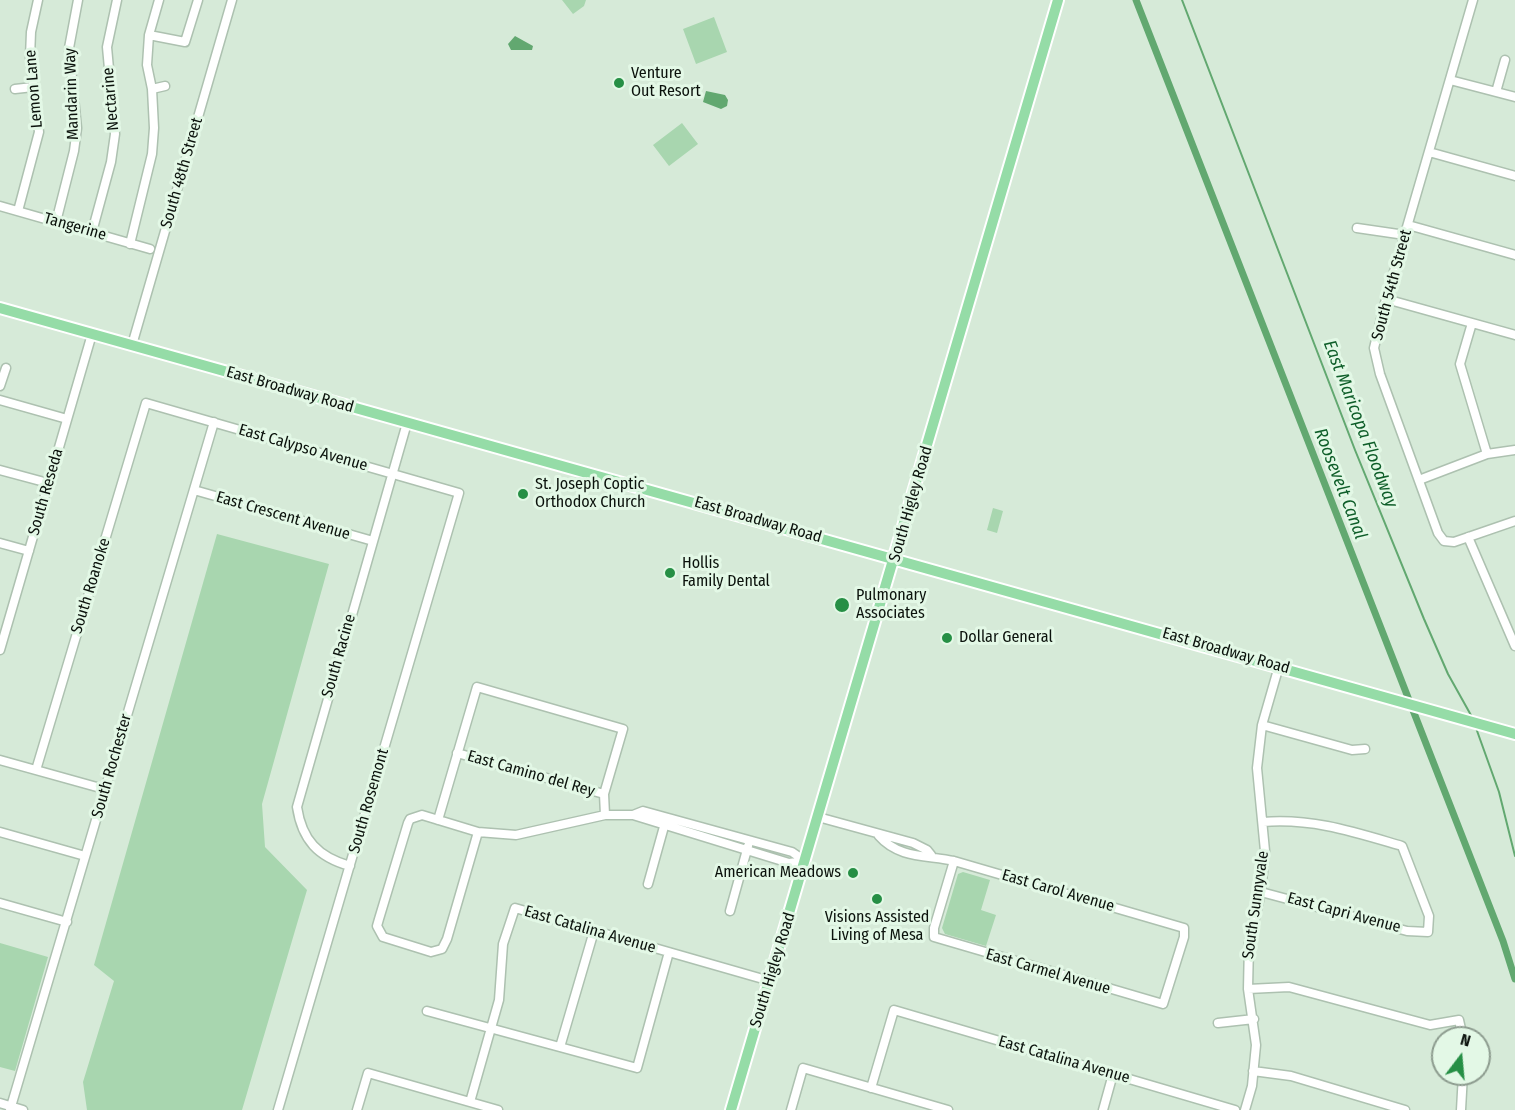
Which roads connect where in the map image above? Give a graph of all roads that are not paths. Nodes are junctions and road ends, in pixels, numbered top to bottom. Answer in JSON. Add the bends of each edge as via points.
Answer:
{"nodes":[{"id":1,"x":38,"y":0,"type":"edge"},
{"id":2,"x":78,"y":0,"type":"edge"},
{"id":3,"x":117,"y":0,"type":"edge"},
{"id":4,"x":159,"y":0,"type":"edge"},
{"id":5,"x":198,"y":0,"type":"edge"},
{"id":6,"x":232,"y":0,"type":"edge"},
{"id":7,"x":1058,"y":0,"type":"edge"},
{"id":8,"x":1473,"y":0,"type":"edge"},
{"id":9,"x":150,"y":35,"type":"junction"},
{"id":10,"x":1504,"y":60,"type":"dead end"},
{"id":11,"x":1450,"y":80,"type":"junction"},
{"id":12,"x":165,"y":86,"type":"dead end"},
{"id":13,"x":33,"y":87,"type":"junction"},
{"id":14,"x":15,"y":89,"type":"dead end"},
{"id":15,"x":152,"y":89,"type":"junction"},
{"id":16,"x":1496,"y":92,"type":"junction"},
{"id":17,"x":1515,"y":97,"type":"edge"},
{"id":18,"x":1429,"y":152,"type":"junction"},
{"id":19,"x":1515,"y":176,"type":"edge"},
{"id":20,"x":0,"y":206,"type":"edge"},
{"id":21,"x":18,"y":211,"type":"junction"},
{"id":22,"x":56,"y":222,"type":"junction"},
{"id":23,"x":1408,"y":225,"type":"junction"},
{"id":24,"x":1357,"y":228,"type":"dead end"},
{"id":25,"x":92,"y":232,"type":"junction"},
{"id":26,"x":1405,"y":235,"type":"junction"},
{"id":27,"x":130,"y":244,"type":"junction"},
{"id":28,"x":150,"y":249,"type":"dead end"},
{"id":29,"x":1515,"y":255,"type":"edge"},
{"id":30,"x":1386,"y":299,"type":"junction"},
{"id":31,"x":0,"y":308,"type":"edge"},
{"id":32,"x":1472,"y":323,"type":"junction"},
{"id":33,"x":92,"y":334,"type":"junction"},
{"id":34,"x":1515,"y":335,"type":"edge"},
{"id":35,"x":132,"y":345,"type":"junction"},
{"id":36,"x":6,"y":368,"type":"dead end"},
{"id":37,"x":0,"y":386,"type":"edge"},
{"id":38,"x":0,"y":400,"type":"edge"},
{"id":39,"x":146,"y":403,"type":"joint"},
{"id":40,"x":67,"y":419,"type":"junction"},
{"id":41,"x":214,"y":422,"type":"junction"},
{"id":42,"x":407,"y":423,"type":"junction"},
{"id":43,"x":1515,"y":450,"type":"edge"},
{"id":44,"x":1487,"y":454,"type":"junction"},
{"id":45,"x":0,"y":470,"type":"edge"},
{"id":46,"x":392,"y":474,"type":"junction"},
{"id":47,"x":1419,"y":480,"type":"junction"},
{"id":48,"x":48,"y":483,"type":"junction"},
{"id":49,"x":194,"y":490,"type":"junction"},
{"id":50,"x":459,"y":493,"type":"joint"},
{"id":51,"x":1515,"y":520,"type":"edge"},
{"id":52,"x":1468,"y":537,"type":"junction"},
{"id":53,"x":373,"y":541,"type":"junction"},
{"id":54,"x":0,"y":543,"type":"edge"},
{"id":55,"x":29,"y":551,"type":"junction"},
{"id":56,"x":895,"y":559,"type":"junction"},
{"id":57,"x":5,"y":617,"type":"edge"},
{"id":58,"x":1515,"y":646,"type":"edge"},
{"id":59,"x":0,"y":650,"type":"edge"},
{"id":60,"x":1279,"y":666,"type":"junction"},
{"id":61,"x":1262,"y":725,"type":"junction"},
{"id":62,"x":1515,"y":734,"type":"edge"},
{"id":63,"x":1365,"y":749,"type":"dead end"},
{"id":64,"x":458,"y":753,"type":"junction"},
{"id":65,"x":0,"y":760,"type":"edge"},
{"id":66,"x":36,"y":770,"type":"junction"},
{"id":67,"x":104,"y":789,"type":"junction"},
{"id":68,"x":604,"y":794,"type":"junction"},
{"id":69,"x":605,"y":815,"type":"junction"},
{"id":70,"x":633,"y":815,"type":"junction"},
{"id":71,"x":667,"y":816,"type":"junction"},
{"id":72,"x":819,"y":817,"type":"junction"},
{"id":73,"x":438,"y":820,"type":"junction"},
{"id":74,"x":1263,"y":822,"type":"junction"},
{"id":75,"x":664,"y":826,"type":"junction"},
{"id":76,"x":0,"y":832,"type":"edge"},
{"id":77,"x":478,"y":832,"type":"junction"},
{"id":78,"x":750,"y":840,"type":"junction"},
{"id":79,"x":747,"y":850,"type":"junction"},
{"id":80,"x":85,"y":856,"type":"junction"},
{"id":81,"x":805,"y":861,"type":"junction"},
{"id":82,"x":954,"y":861,"type":"junction"},
{"id":83,"x":350,"y":866,"type":"junction"},
{"id":84,"x":648,"y":884,"type":"dead end"},
{"id":85,"x":1261,"y":892,"type":"junction"},
{"id":86,"x":0,"y":903,"type":"edge"},
{"id":87,"x":730,"y":911,"type":"dead end"},
{"id":88,"x":66,"y":922,"type":"junction"},
{"id":89,"x":594,"y":930,"type":"junction"},
{"id":90,"x":669,"y":952,"type":"junction"},
{"id":91,"x":770,"y":981,"type":"junction"},
{"id":92,"x":1248,"y":989,"type":"junction"},
{"id":93,"x":1163,"y":1004,"type":"joint"},
{"id":94,"x":428,"y":1011,"type":"dead end"},
{"id":95,"x":1254,"y":1019,"type":"junction"},
{"id":96,"x":1218,"y":1023,"type":"dead end"},
{"id":97,"x":1460,"y":1026,"type":"edge"},
{"id":98,"x":491,"y":1029,"type":"junction"},
{"id":99,"x":561,"y":1047,"type":"junction"},
{"id":100,"x":1254,"y":1071,"type":"junction"},
{"id":101,"x":1113,"y":1074,"type":"junction"},
{"id":102,"x":1462,"y":1086,"type":"edge"},
{"id":103,"x":871,"y":1088,"type":"junction"},
{"id":104,"x":470,"y":1102,"type":"junction"},
{"id":105,"x":0,"y":1103,"type":"edge"},
{"id":106,"x":11,"y":1108,"type":"edge"},
{"id":107,"x":23,"y":1110,"type":"edge"},
{"id":108,"x":278,"y":1110,"type":"edge"},
{"id":109,"x":357,"y":1110,"type":"edge"},
{"id":110,"x":498,"y":1110,"type":"edge"},
{"id":111,"x":731,"y":1110,"type":"edge"},
{"id":112,"x":791,"y":1110,"type":"edge"},
{"id":113,"x":948,"y":1110,"type":"edge"},
{"id":114,"x":1103,"y":1110,"type":"edge"},
{"id":115,"x":1235,"y":1110,"type":"edge"},
{"id":116,"x":1245,"y":1110,"type":"edge"},
{"id":117,"x":1405,"y":1110,"type":"edge"},
{"id":118,"x":1461,"y":1110,"type":"edge"}],
"edges":[{"from":1,"to":13,"type":"street","name":"Lemon Lane","via":[[31,32]]},
{"from":2,"to":22,"type":"street","name":"Mandarin Way","via":[[69,48],[77,128]]},
{"from":3,"to":25,"type":"street","name":"Nectarine","via":[[107,47],[115,134]]},
{"from":4,"to":9,"type":"street"},
{"from":5,"to":9,"type":"street","via":[[185,42]]},
{"from":6,"to":35,"type":"street","name":"South 48th Street"},
{"from":7,"to":56,"type":"main road","name":"South Higley Road"},
{"from":8,"to":11,"type":"street","name":"South 54th Street"},
{"from":9,"to":15,"type":"street","via":[[147,65]]},
{"from":10,"to":16,"type":"street"},
{"from":11,"to":16,"type":"street"},
{"from":11,"to":18,"type":"street","name":"South 54th Street"},
{"from":12,"to":15,"type":"street"},
{"from":13,"to":14,"type":"street"},
{"from":13,"to":21,"type":"street","name":"Lemon Lane","via":[[39,132]]},
{"from":15,"to":27,"type":"street","via":[[152,154]]},
{"from":16,"to":17,"type":"street"},
{"from":18,"to":19,"type":"street"},
{"from":18,"to":23,"type":"street","name":"South 54th Street"},
{"from":20,"to":21,"type":"street","name":"Tangerine"},
{"from":21,"to":22,"type":"street","name":"Tangerine"},
{"from":22,"to":25,"type":"street","name":"Tangerine"},
{"from":23,"to":26,"type":"street","name":"South 54th Street"},
{"from":23,"to":29,"type":"street"},
{"from":24,"to":26,"type":"street"},
{"from":25,"to":27,"type":"street","name":"Tangerine"},
{"from":26,"to":30,"type":"street","name":"South 54th Street"},
{"from":27,"to":28,"type":"street","name":"Tangerine"},
{"from":30,"to":32,"type":"street"},
{"from":30,"to":47,"type":"street","name":"South 54th Street","via":[[1374,348],[1375,361]]},
{"from":31,"to":33,"type":"main road","name":"East Broadway Road"},
{"from":32,"to":34,"type":"street"},
{"from":32,"to":44,"type":"street","via":[[1460,364]]},
{"from":33,"to":35,"type":"main road","name":"East Broadway Road"},
{"from":33,"to":40,"type":"street","name":"South Reseda"},
{"from":35,"to":42,"type":"main road","name":"East Broadway Road"},
{"from":36,"to":37,"type":"street"},
{"from":38,"to":40,"type":"street"},
{"from":39,"to":41,"type":"street","name":"East Calypso Avenue"},
{"from":39,"to":66,"type":"street","name":"South Roanoke"},
{"from":40,"to":48,"type":"street","name":"South Reseda"},
{"from":41,"to":46,"type":"street","name":"East Calypso Avenue"},
{"from":41,"to":49,"type":"street","name":"South Rochester"},
{"from":42,"to":46,"type":"street","name":"South Racine"},
{"from":42,"to":56,"type":"main road","name":"East Broadway Road"},
{"from":43,"to":44,"type":"street"},
{"from":44,"to":47,"type":"street"},
{"from":45,"to":48,"type":"street"},
{"from":46,"to":50,"type":"street","name":"East Calypso Avenue"},
{"from":46,"to":53,"type":"street","name":"South Racine"},
{"from":47,"to":52,"type":"street","name":"South 54th Street","via":[[1444,541]]},
{"from":48,"to":55,"type":"street","name":"South Reseda"},
{"from":49,"to":53,"type":"street","name":"East Crescent Avenue"},
{"from":49,"to":67,"type":"street","name":"South Rochester"},
{"from":50,"to":83,"type":"street","name":"South Rosemont"},
{"from":51,"to":52,"type":"street"},
{"from":52,"to":58,"type":"street"},
{"from":53,"to":83,"type":"street","name":"South Racine","via":[[297,807],[305,837],[315,850]]},
{"from":54,"to":55,"type":"street"},
{"from":55,"to":57,"type":"street","name":"South Reseda"},
{"from":56,"to":60,"type":"main road","name":"East Broadway Road"},
{"from":56,"to":72,"type":"main road","name":"South Higley Road"},
{"from":57,"to":59,"type":"street","name":"South Reseda"},
{"from":60,"to":61,"type":"street","name":"South Sunnyvale"},
{"from":60,"to":62,"type":"main road","name":"East Broadway Road"},
{"from":61,"to":63,"type":"street","via":[[1352,750]]},
{"from":61,"to":74,"type":"street","name":"South Sunnyvale","via":[[1257,768]]},
{"from":64,"to":68,"type":"street","name":"East Camino del Rey"},
{"from":64,"to":68,"type":"street","via":[[477,687],[488,690],[623,729]]},
{"from":64,"to":73,"type":"street"},
{"from":65,"to":66,"type":"street"},
{"from":66,"to":67,"type":"street"},
{"from":67,"to":80,"type":"street","name":"South Rochester"},
{"from":68,"to":69,"type":"street"},
{"from":69,"to":70,"type":"street"},
{"from":69,"to":77,"type":"street","via":[[516,835]]},
{"from":70,"to":71,"type":"street","via":[[643,810]]},
{"from":70,"to":75,"type":"street"},
{"from":71,"to":75,"type":"street"},
{"from":71,"to":78,"type":"street"},
{"from":72,"to":81,"type":"main road","name":"South Higley Road"},
{"from":72,"to":82,"type":"street","name":"East Carol Avenue","via":[[879,836],[909,854]]},
{"from":73,"to":77,"type":"street"},
{"from":73,"to":77,"type":"street","via":[[422,815],[408,823],[377,926],[383,937],[392,941],[430,952],[445,945]]},
{"from":74,"to":85,"type":"street","name":"South Sunnyvale"},
{"from":74,"to":85,"type":"street","name":"East Capri Avenue","via":[[1312,822],[1402,846],[1429,916],[1428,932],[1407,931]]},
{"from":75,"to":79,"type":"street"},
{"from":75,"to":84,"type":"street"},
{"from":76,"to":80,"type":"street"},
{"from":78,"to":79,"type":"street"},
{"from":78,"to":81,"type":"street","via":[[792,852]]},
{"from":79,"to":81,"type":"street","via":[[789,863]]},
{"from":79,"to":87,"type":"street"},
{"from":80,"to":88,"type":"street","name":"South Rochester"},
{"from":81,"to":91,"type":"main road","name":"South Higley Road"},
{"from":82,"to":93,"type":"street","name":"East Carmel Avenue","via":[[934,937]]},
{"from":82,"to":93,"type":"street","name":"East Carol Avenue","via":[[1184,928]]},
{"from":83,"to":108,"type":"street","name":"South Rosemont"},
{"from":85,"to":92,"type":"street","name":"South Sunnyvale","via":[[1249,943]]},
{"from":86,"to":88,"type":"street"},
{"from":88,"to":106,"type":"street","name":"South Rochester"},
{"from":89,"to":90,"type":"street","name":"East Catalina Avenue"},
{"from":89,"to":98,"type":"street","name":"East Catalina Avenue","via":[[515,908],[503,944],[499,1000]]},
{"from":89,"to":99,"type":"street"},
{"from":90,"to":91,"type":"street","name":"East Catalina Avenue"},
{"from":90,"to":99,"type":"street","via":[[637,1068]]},
{"from":91,"to":111,"type":"main road","name":"South Higley Road"},
{"from":92,"to":95,"type":"street","name":"South Sunnyvale"},
{"from":92,"to":97,"type":"street","via":[[1289,987],[1430,1025],[1459,1020]]},
{"from":94,"to":98,"type":"street"},
{"from":95,"to":96,"type":"street"},
{"from":95,"to":100,"type":"street","name":"South Sunnyvale"},
{"from":98,"to":99,"type":"street"},
{"from":98,"to":104,"type":"street"},
{"from":100,"to":116,"type":"street","name":"South Sunnyvale"},
{"from":100,"to":117,"type":"street","via":[[1291,1076]]},
{"from":101,"to":103,"type":"street","name":"East Catalina Avenue","via":[[894,1010]]},
{"from":101,"to":114,"type":"street"},
{"from":101,"to":115,"type":"street","name":"East Catalina Avenue"},
{"from":102,"to":118,"type":"street"},
{"from":103,"to":112,"type":"street","via":[[803,1068]]},
{"from":103,"to":113,"type":"street"},
{"from":104,"to":109,"type":"street","via":[[368,1073]]},
{"from":104,"to":110,"type":"street"},
{"from":105,"to":106,"type":"street"},
{"from":106,"to":107,"type":"street"}]}
